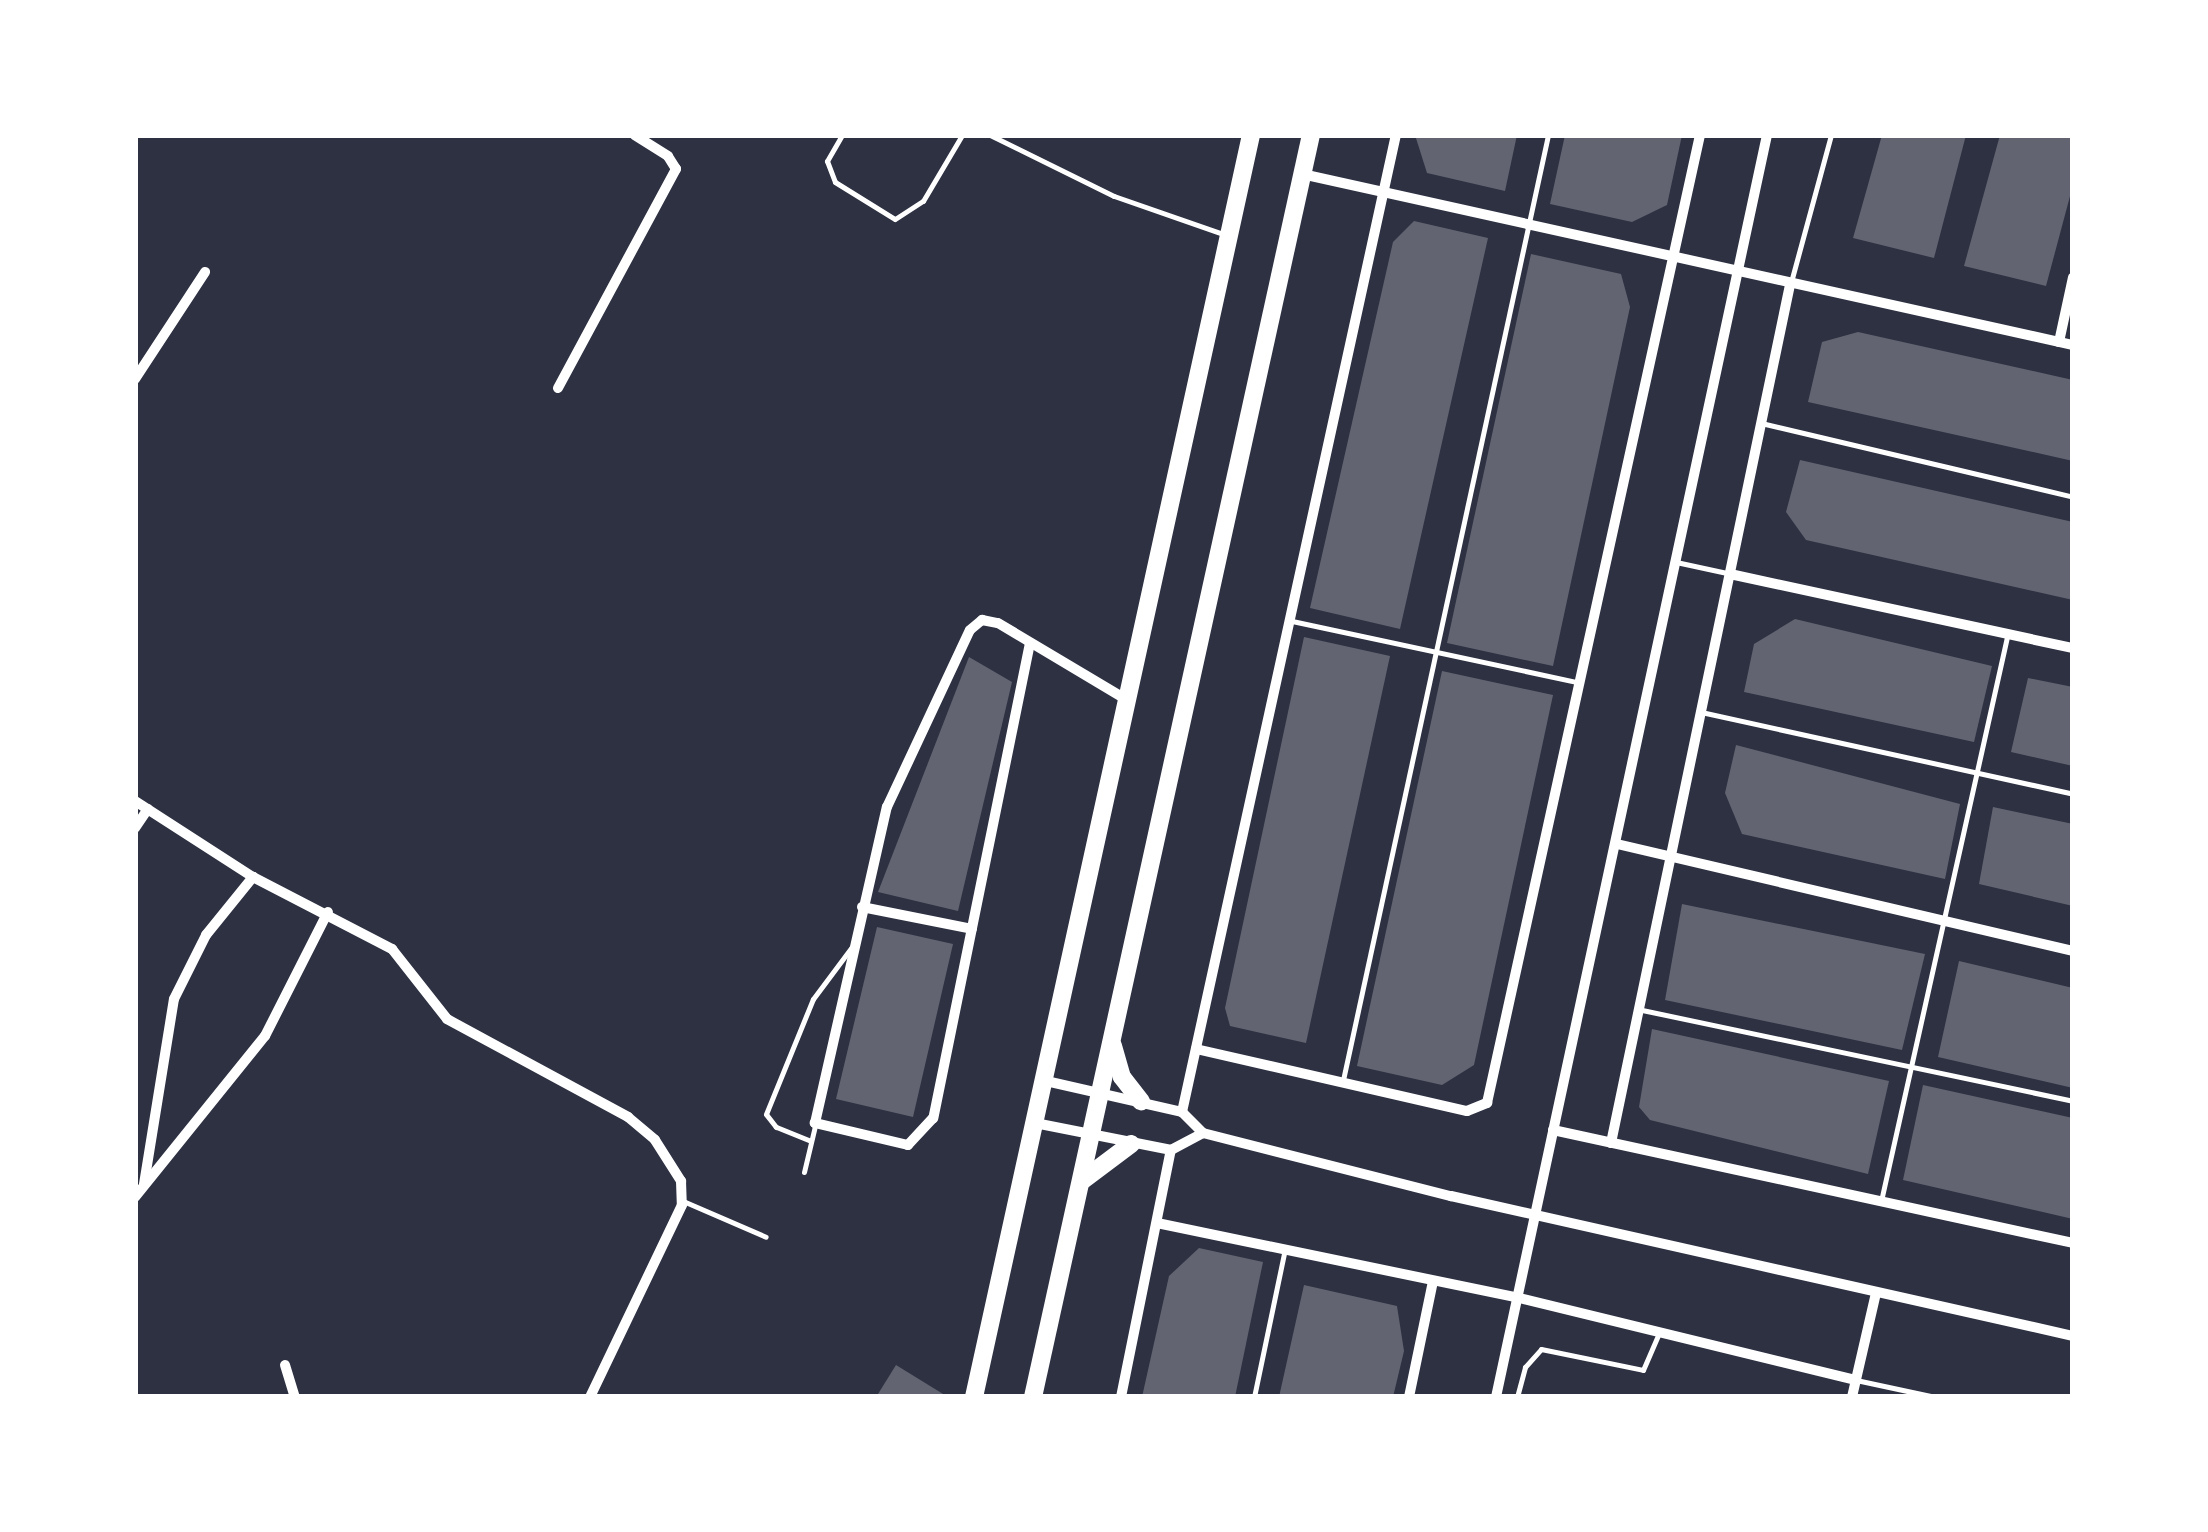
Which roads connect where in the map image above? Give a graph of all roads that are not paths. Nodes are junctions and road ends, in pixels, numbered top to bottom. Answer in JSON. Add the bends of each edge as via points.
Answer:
{"nodes":[{"id":1,"x":635,"y":135,"type":"edge"},
{"id":2,"x":842,"y":135,"type":"edge"},
{"id":3,"x":962,"y":135,"type":"edge"},
{"id":4,"x":990,"y":135,"type":"edge"},
{"id":5,"x":1251,"y":135,"type":"edge"},
{"id":6,"x":1311,"y":135,"type":"edge"},
{"id":7,"x":1396,"y":135,"type":"edge"},
{"id":8,"x":1548,"y":135,"type":"edge"},
{"id":9,"x":1700,"y":135,"type":"edge"},
{"id":10,"x":1767,"y":135,"type":"edge"},
{"id":11,"x":1831,"y":135,"type":"edge"},
{"id":12,"x":1302,"y":174,"type":"junction"},
{"id":13,"x":1383,"y":194,"type":"junction"},
{"id":14,"x":1527,"y":227,"type":"junction"},
{"id":15,"x":1228,"y":235,"type":"junction"},
{"id":16,"x":1672,"y":260,"type":"junction"},
{"id":17,"x":204,"y":272,"type":"dead end"},
{"id":18,"x":1736,"y":273,"type":"junction"},
{"id":19,"x":2073,"y":277,"type":"edge"},
{"id":20,"x":1790,"y":284,"type":"junction"},
{"id":21,"x":2059,"y":342,"type":"junction"},
{"id":22,"x":2073,"y":345,"type":"edge"},
{"id":23,"x":135,"y":379,"type":"edge"},
{"id":24,"x":558,"y":388,"type":"dead end"},
{"id":25,"x":1762,"y":423,"type":"junction"},
{"id":26,"x":2073,"y":497,"type":"edge"},
{"id":27,"x":1676,"y":562,"type":"junction"},
{"id":28,"x":1730,"y":574,"type":"junction"},
{"id":29,"x":1290,"y":621,"type":"junction"},
{"id":30,"x":2008,"y":634,"type":"junction"},
{"id":31,"x":1030,"y":643,"type":"junction"},
{"id":32,"x":2073,"y":648,"type":"edge"},
{"id":33,"x":1435,"y":652,"type":"junction"},
{"id":34,"x":1580,"y":683,"type":"junction"},
{"id":35,"x":1131,"y":703,"type":"junction"},
{"id":36,"x":1701,"y":712,"type":"junction"},
{"id":37,"x":1976,"y":773,"type":"junction"},
{"id":38,"x":2073,"y":794,"type":"edge"},
{"id":39,"x":135,"y":802,"type":"edge"},
{"id":40,"x":148,"y":809,"type":"junction"},
{"id":41,"x":135,"y":828,"type":"edge"},
{"id":42,"x":1617,"y":844,"type":"junction"},
{"id":43,"x":1670,"y":857,"type":"junction"},
{"id":44,"x":253,"y":877,"type":"junction"},
{"id":45,"x":862,"y":907,"type":"junction"},
{"id":46,"x":328,"y":912,"type":"junction"},
{"id":47,"x":1944,"y":921,"type":"junction"},
{"id":48,"x":972,"y":929,"type":"junction"},
{"id":49,"x":852,"y":946,"type":"junction"},
{"id":50,"x":2073,"y":951,"type":"edge"},
{"id":51,"x":1638,"y":1009,"type":"junction"},
{"id":52,"x":1113,"y":1031,"type":"junction"},
{"id":53,"x":1196,"y":1050,"type":"junction"},
{"id":54,"x":1911,"y":1066,"type":"junction"},
{"id":55,"x":1046,"y":1081,"type":"junction"},
{"id":56,"x":1342,"y":1082,"type":"junction"},
{"id":57,"x":1100,"y":1091,"type":"junction"},
{"id":58,"x":1141,"y":1101,"type":"junction"},
{"id":59,"x":2073,"y":1102,"type":"edge"},
{"id":60,"x":1182,"y":1112,"type":"junction"},
{"id":61,"x":815,"y":1123,"type":"junction"},
{"id":62,"x":1036,"y":1123,"type":"junction"},
{"id":63,"x":1553,"y":1130,"type":"junction"},
{"id":64,"x":1202,"y":1133,"type":"junction"},
{"id":65,"x":1092,"y":1136,"type":"junction"},
{"id":66,"x":811,"y":1141,"type":"junction"},
{"id":67,"x":1610,"y":1143,"type":"junction"},
{"id":68,"x":1131,"y":1144,"type":"junction"},
{"id":69,"x":1171,"y":1150,"type":"junction"},
{"id":70,"x":804,"y":1172,"type":"dead end"},
{"id":71,"x":1082,"y":1180,"type":"junction"},
{"id":72,"x":143,"y":1186,"type":"junction"},
{"id":73,"x":135,"y":1198,"type":"edge"},
{"id":74,"x":682,"y":1201,"type":"junction"},
{"id":75,"x":1881,"y":1201,"type":"junction"},
{"id":76,"x":1534,"y":1213,"type":"junction"},
{"id":77,"x":1156,"y":1223,"type":"junction"},
{"id":78,"x":766,"y":1237,"type":"dead end"},
{"id":79,"x":2073,"y":1243,"type":"edge"},
{"id":80,"x":1285,"y":1248,"type":"junction"},
{"id":81,"x":1433,"y":1281,"type":"junction"},
{"id":82,"x":1876,"y":1293,"type":"junction"},
{"id":83,"x":1515,"y":1297,"type":"junction"},
{"id":84,"x":1659,"y":1332,"type":"junction"},
{"id":85,"x":2073,"y":1336,"type":"edge"},
{"id":86,"x":285,"y":1365,"type":"dead end"},
{"id":87,"x":1856,"y":1380,"type":"junction"},
{"id":88,"x":295,"y":1397,"type":"edge"},
{"id":89,"x":590,"y":1397,"type":"edge"},
{"id":90,"x":974,"y":1397,"type":"edge"},
{"id":91,"x":1033,"y":1397,"type":"edge"},
{"id":92,"x":1121,"y":1397,"type":"edge"},
{"id":93,"x":1254,"y":1397,"type":"edge"},
{"id":94,"x":1409,"y":1397,"type":"edge"},
{"id":95,"x":1496,"y":1397,"type":"edge"},
{"id":96,"x":1517,"y":1397,"type":"edge"},
{"id":97,"x":1852,"y":1397,"type":"edge"},
{"id":98,"x":1935,"y":1397,"type":"edge"}],
"edges":[{"from":1,"to":24,"type":"street","via":[[668,156],[676,170]]},
{"from":2,"to":3,"type":"lane","via":[[827,161],[835,182],[895,219],[923,201]]},
{"from":4,"to":15,"type":"lane","via":[[1114,196]]},
{"from":5,"to":15,"type":"main road"},
{"from":6,"to":12,"type":"main road"},
{"from":7,"to":13,"type":"street"},
{"from":8,"to":14,"type":"lane"},
{"from":9,"to":16,"type":"street"},
{"from":10,"to":18,"type":"street"},
{"from":11,"to":20,"type":"lane"},
{"from":12,"to":13,"type":"street"},
{"from":12,"to":52,"type":"main road"},
{"from":13,"to":14,"type":"street"},
{"from":13,"to":29,"type":"street"},
{"from":14,"to":16,"type":"street"},
{"from":14,"to":33,"type":"lane"},
{"from":15,"to":35,"type":"main road"},
{"from":16,"to":18,"type":"street"},
{"from":16,"to":34,"type":"street"},
{"from":17,"to":23,"type":"street"},
{"from":18,"to":20,"type":"street"},
{"from":18,"to":27,"type":"street"},
{"from":19,"to":21,"type":"street"},
{"from":20,"to":21,"type":"street"},
{"from":20,"to":25,"type":"street"},
{"from":21,"to":22,"type":"street"},
{"from":25,"to":26,"type":"lane"},
{"from":25,"to":28,"type":"street"},
{"from":27,"to":28,"type":"lane"},
{"from":27,"to":42,"type":"street"},
{"from":28,"to":30,"type":"street"},
{"from":28,"to":36,"type":"street"},
{"from":29,"to":33,"type":"lane"},
{"from":29,"to":53,"type":"street"},
{"from":30,"to":32,"type":"street"},
{"from":30,"to":37,"type":"lane"},
{"from":31,"to":35,"type":"street"},
{"from":31,"to":45,"type":"street","via":[[990,620],[970,630],[886,807]]},
{"from":31,"to":48,"type":"street"},
{"from":33,"to":34,"type":"lane"},
{"from":33,"to":56,"type":"lane"},
{"from":34,"to":56,"type":"street","via":[[1486,1103],[1467,1111]]},
{"from":35,"to":55,"type":"main road"},
{"from":36,"to":37,"type":"lane"},
{"from":36,"to":43,"type":"street"},
{"from":37,"to":38,"type":"lane"},
{"from":37,"to":47,"type":"lane"},
{"from":39,"to":40,"type":"street"},
{"from":40,"to":41,"type":"street"},
{"from":40,"to":44,"type":"street"},
{"from":42,"to":43,"type":"street"},
{"from":42,"to":63,"type":"street"},
{"from":43,"to":47,"type":"street"},
{"from":43,"to":51,"type":"street"},
{"from":44,"to":46,"type":"street"},
{"from":44,"to":72,"type":"street","via":[[206,935],[174,999]]},
{"from":45,"to":48,"type":"street"},
{"from":45,"to":49,"type":"street"},
{"from":46,"to":72,"type":"street","via":[[265,1036]]},
{"from":46,"to":74,"type":"street","via":[[401,957],[447,1019],[628,1117],[670,1160]]},
{"from":47,"to":50,"type":"street"},
{"from":47,"to":54,"type":"lane"},
{"from":48,"to":61,"type":"street","via":[[926,1132],[908,1145]]},
{"from":49,"to":61,"type":"street"},
{"from":49,"to":66,"type":"lane","via":[[814,999],[766,1114],[776,1127]]},
{"from":51,"to":54,"type":"lane"},
{"from":51,"to":67,"type":"street"},
{"from":52,"to":57,"type":"main road"},
{"from":52,"to":58,"type":"main road","via":[[1115,1062]]},
{"from":53,"to":56,"type":"street"},
{"from":53,"to":60,"type":"street"},
{"from":54,"to":59,"type":"lane"},
{"from":54,"to":75,"type":"lane"},
{"from":55,"to":57,"type":"street"},
{"from":55,"to":62,"type":"main road"},
{"from":57,"to":58,"type":"street"},
{"from":57,"to":65,"type":"main road"},
{"from":58,"to":60,"type":"street"},
{"from":60,"to":64,"type":"street"},
{"from":61,"to":66,"type":"lane"},
{"from":62,"to":65,"type":"street"},
{"from":62,"to":90,"type":"main road"},
{"from":63,"to":67,"type":"street"},
{"from":63,"to":76,"type":"street"},
{"from":64,"to":69,"type":"street"},
{"from":64,"to":76,"type":"street"},
{"from":65,"to":68,"type":"street"},
{"from":65,"to":71,"type":"main road"},
{"from":66,"to":70,"type":"lane"},
{"from":67,"to":75,"type":"street"},
{"from":68,"to":69,"type":"street"},
{"from":68,"to":71,"type":"main road"},
{"from":69,"to":77,"type":"street"},
{"from":71,"to":91,"type":"main road"},
{"from":72,"to":73,"type":"street"},
{"from":74,"to":78,"type":"lane"},
{"from":74,"to":89,"type":"street"},
{"from":75,"to":79,"type":"street"},
{"from":76,"to":82,"type":"street"},
{"from":76,"to":83,"type":"street"},
{"from":77,"to":80,"type":"street"},
{"from":77,"to":92,"type":"street"},
{"from":80,"to":81,"type":"street"},
{"from":80,"to":93,"type":"lane"},
{"from":81,"to":83,"type":"street"},
{"from":81,"to":94,"type":"street"},
{"from":82,"to":85,"type":"street"},
{"from":82,"to":87,"type":"street"},
{"from":83,"to":84,"type":"street"},
{"from":83,"to":95,"type":"street"},
{"from":84,"to":87,"type":"street"},
{"from":84,"to":96,"type":"lane","via":[[1643,1370],[1542,1349],[1524,1367]]},
{"from":86,"to":88,"type":"street"},
{"from":87,"to":97,"type":"street"},
{"from":87,"to":98,"type":"lane"}]}
